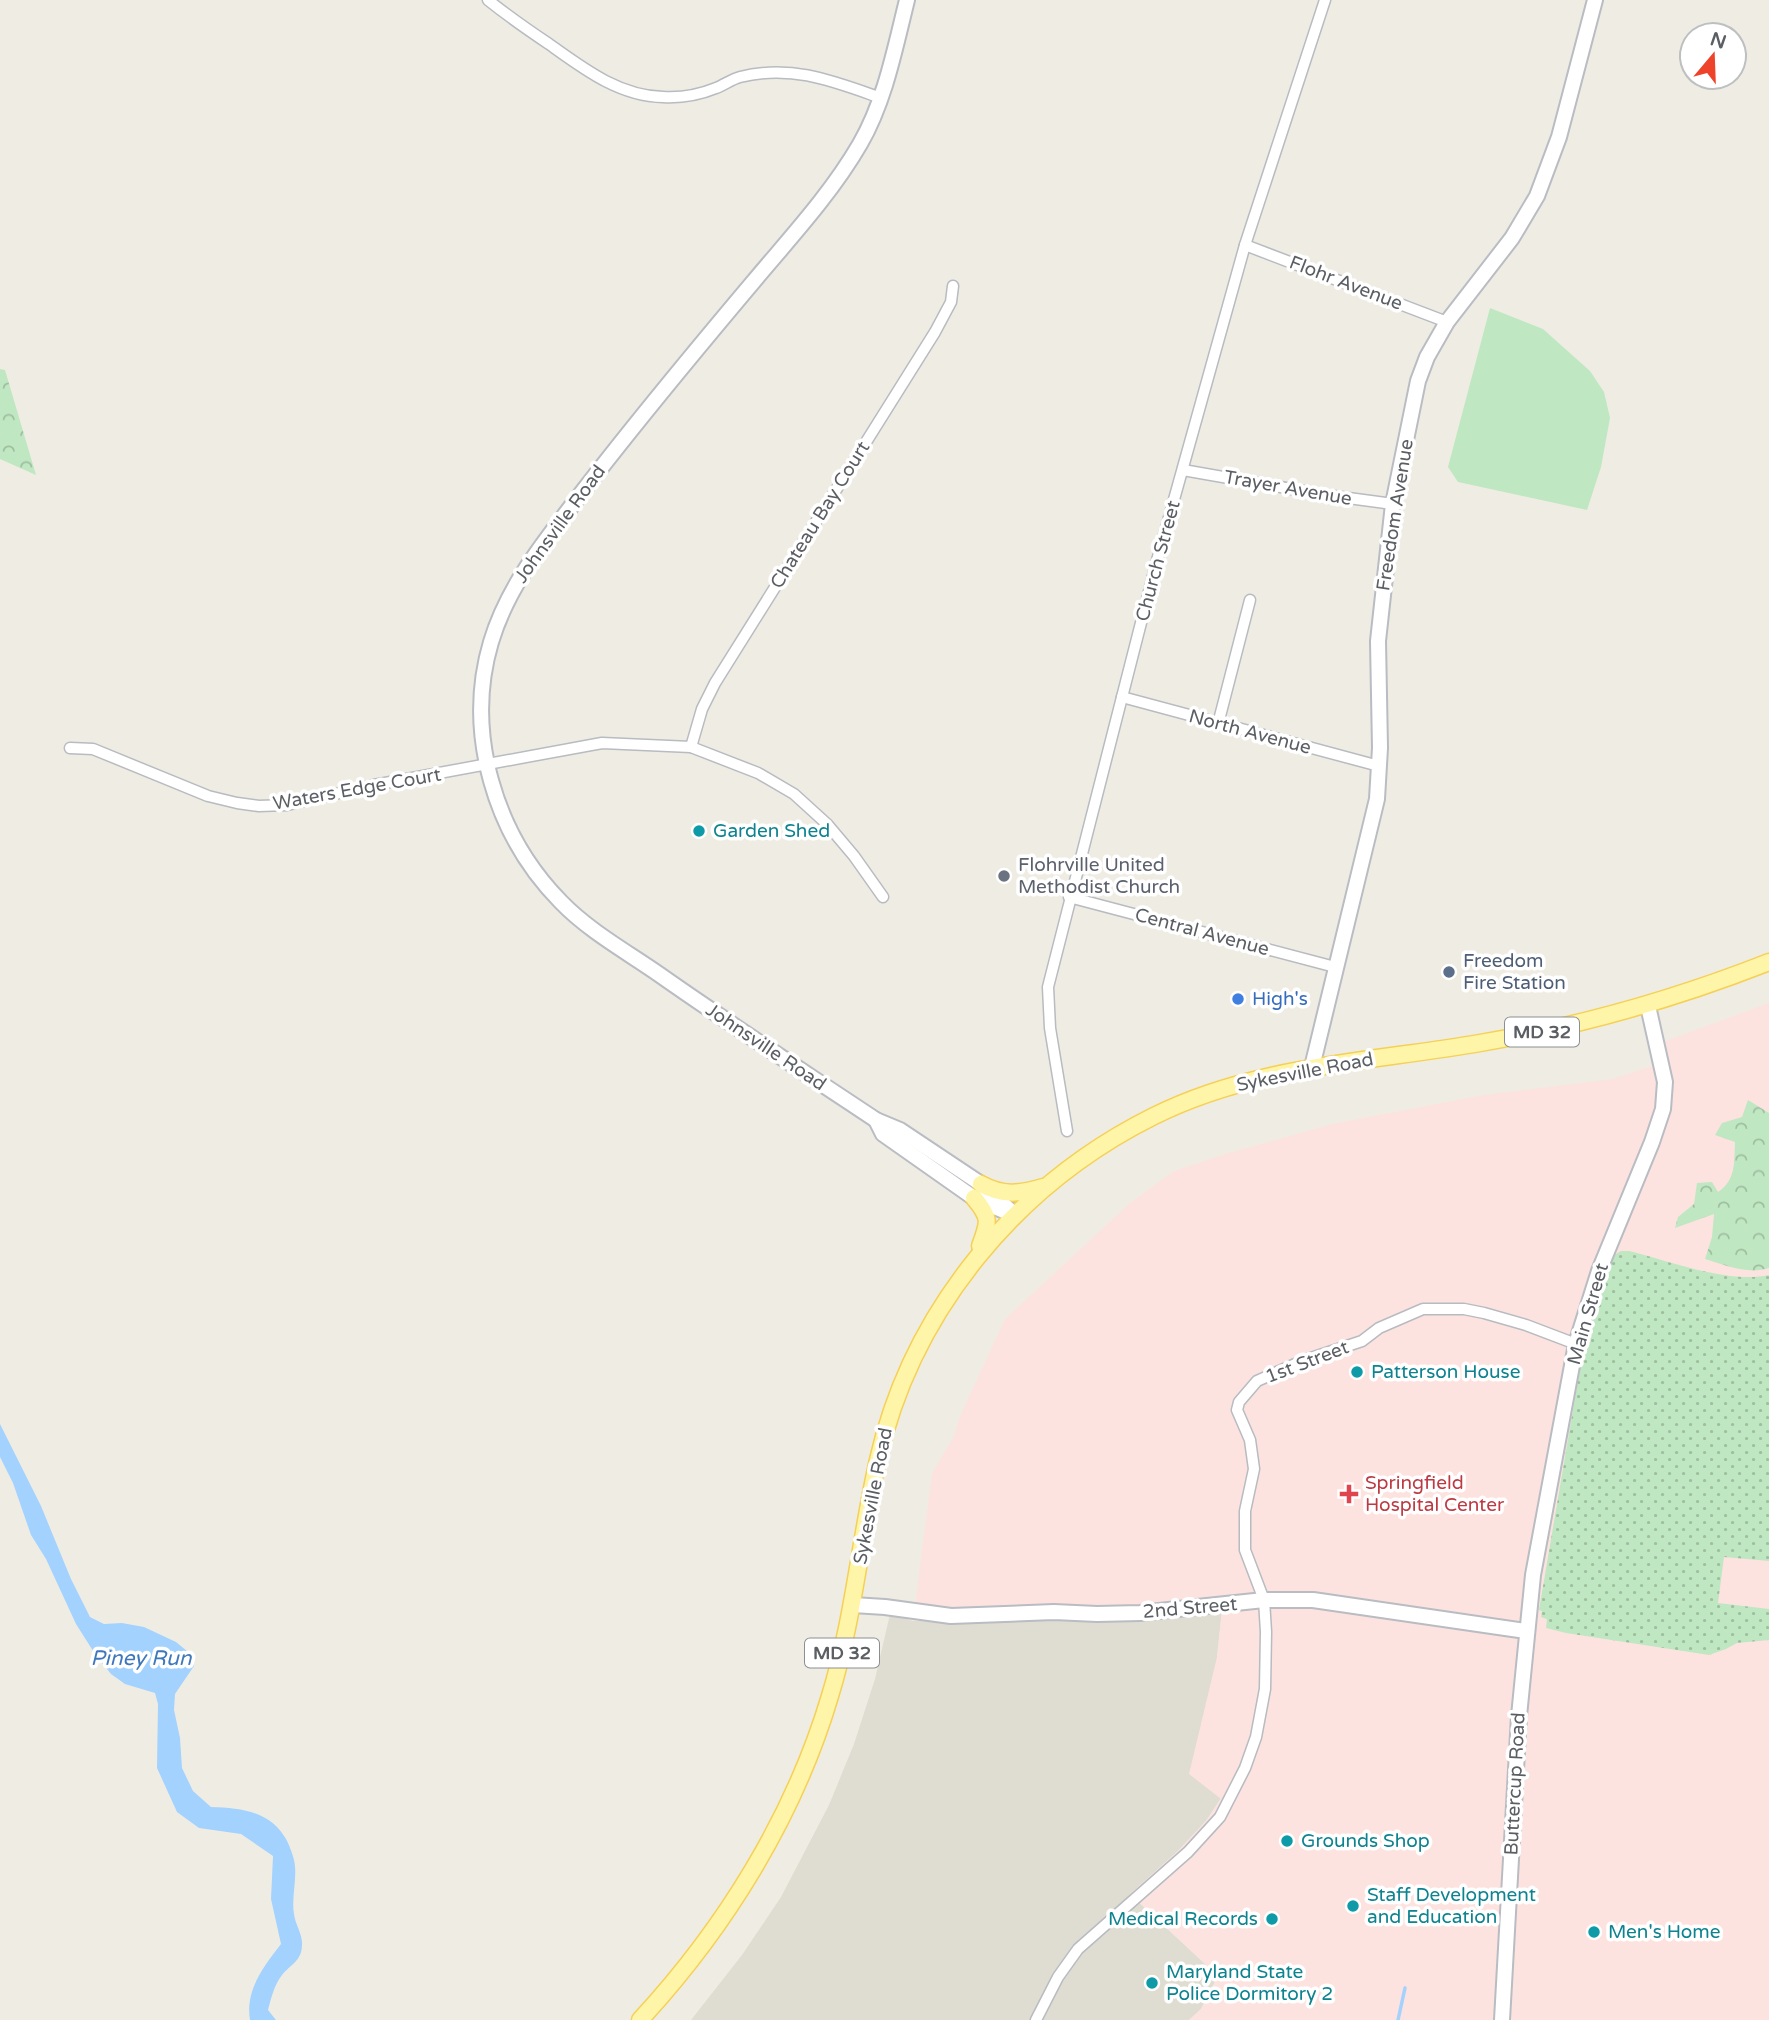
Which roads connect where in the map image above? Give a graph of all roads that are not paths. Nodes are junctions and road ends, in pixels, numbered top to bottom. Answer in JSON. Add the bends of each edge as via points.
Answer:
{"nodes":[{"id":1,"x":488,"y":0,"type":"edge"},
{"id":2,"x":907,"y":0,"type":"edge"},
{"id":3,"x":1325,"y":0,"type":"edge"},
{"id":4,"x":1595,"y":0,"type":"edge"},
{"id":5,"x":881,"y":98,"type":"junction"},
{"id":6,"x":1245,"y":245,"type":"junction"},
{"id":7,"x":953,"y":286,"type":"dead end"},
{"id":8,"x":1447,"y":322,"type":"junction"},
{"id":9,"x":1182,"y":470,"type":"junction"},
{"id":10,"x":1393,"y":504,"type":"junction"},
{"id":11,"x":1250,"y":600,"type":"dead end"},
{"id":12,"x":1122,"y":697,"type":"junction"},
{"id":13,"x":1218,"y":724,"type":"junction"},
{"id":14,"x":691,"y":747,"type":"junction"},
{"id":15,"x":70,"y":748,"type":"dead end"},
{"id":16,"x":486,"y":765,"type":"junction"},
{"id":17,"x":1379,"y":766,"type":"junction"},
{"id":18,"x":883,"y":897,"type":"dead end"},
{"id":19,"x":1069,"y":897,"type":"junction"},
{"id":20,"x":1769,"y":961,"type":"edge"},
{"id":21,"x":1335,"y":967,"type":"junction"},
{"id":22,"x":1648,"y":1006,"type":"junction"},
{"id":23,"x":1312,"y":1067,"type":"junction"},
{"id":24,"x":1066,"y":1131,"type":"dead end"},
{"id":25,"x":1045,"y":1187,"type":"junction"},
{"id":26,"x":977,"y":1191,"type":"junction"},
{"id":27,"x":1015,"y":1215,"type":"junction"},
{"id":28,"x":976,"y":1258,"type":"junction"},
{"id":29,"x":1576,"y":1344,"type":"junction"},
{"id":30,"x":1264,"y":1600,"type":"junction"},
{"id":31,"x":853,"y":1605,"type":"junction"},
{"id":32,"x":1525,"y":1631,"type":"junction"},
{"id":33,"x":640,"y":2020,"type":"edge"},
{"id":34,"x":1036,"y":2020,"type":"edge"},
{"id":35,"x":1502,"y":2020,"type":"edge"}],
"edges":[{"from":1,"to":5,"type":"street","via":[[577,64],[610,84],[640,94],[690,96],[739,77],[777,71],[816,77]]},
{"from":2,"to":5,"type":"street","name":"Johnsville Road"},
{"from":3,"to":6,"type":"street","name":"Church Street"},
{"from":4,"to":8,"type":"street","name":"Freedom Avenue","via":[[1559,137],[1537,196],[1512,238]]},
{"from":5,"to":16,"type":"street","name":"Johnsville Road","via":[[859,146],[836,179],[604,463],[515,584],[491,642],[484,679],[481,723]]},
{"from":6,"to":8,"type":"street","name":"Flohr Avenue"},
{"from":6,"to":9,"type":"street","name":"Church Street"},
{"from":7,"to":14,"type":"street","name":"Chateau Bay Court","via":[[935,332],[715,683]]},
{"from":8,"to":10,"type":"street","name":"Freedom Avenue","via":[[1418,381]]},
{"from":9,"to":10,"type":"street","name":"Trayer Avenue"},
{"from":9,"to":12,"type":"street","name":"Church Street"},
{"from":10,"to":17,"type":"street","name":"Freedom Avenue","via":[[1378,641]]},
{"from":11,"to":13,"type":"street"},
{"from":12,"to":13,"type":"street","name":"North Avenue"},
{"from":12,"to":19,"type":"street","name":"Church Street"},
{"from":13,"to":17,"type":"street","name":"North Avenue"},
{"from":14,"to":16,"type":"street","name":"Waters Edge Court","via":[[602,743]]},
{"from":14,"to":18,"type":"street","name":"Waters Edge Court","via":[[758,772],[794,794],[827,824]]},
{"from":15,"to":16,"type":"street","name":"Waters Edge Court","via":[[93,748],[208,796],[259,806],[288,805]]},
{"from":16,"to":26,"type":"street","name":"Johnsville Road","via":[[520,850],[563,905],[876,1120],[900,1130]]},
{"from":17,"to":21,"type":"street","name":"Freedom Avenue","via":[[1377,799]]},
{"from":19,"to":21,"type":"street","name":"Central Avenue"},
{"from":19,"to":24,"type":"street","name":"Church Street","via":[[1047,999]]},
{"from":20,"to":22,"type":"main road","name":"Sykesville Road","number":"MD 32"},
{"from":21,"to":23,"type":"street","name":"Freedom Avenue"},
{"from":22,"to":23,"type":"main road","name":"Sykesville Road","number":"MD 32","via":[[1516,1037]]},
{"from":22,"to":29,"type":"street","name":"Main Street","via":[[1665,1082],[1663,1109],[1599,1271]]},
{"from":23,"to":25,"type":"main road","name":"Sykesville Road","number":"MD 32","via":[[1195,1097],[1108,1141]]},
{"from":25,"to":26,"type":"main road","via":[[1018,1194]]},
{"from":25,"to":27,"type":"main road","name":"Sykesville Road","number":"MD 32"},
{"from":26,"to":27,"type":"street","name":"Johnsville Road"},
{"from":26,"to":28,"type":"main road","via":[[988,1220]]},
{"from":27,"to":28,"type":"main road","name":"Sykesville Road","number":"MD 32"},
{"from":28,"to":31,"type":"main road","name":"Sykesville Road","number":"MD 32","via":[[908,1368],[890,1415],[869,1501]]},
{"from":29,"to":30,"type":"street","name":"1st Street","via":[[1484,1313],[1423,1309],[1379,1328],[1362,1341],[1257,1381],[1237,1410],[1250,1440],[1254,1469],[1245,1511],[1245,1550]]},
{"from":29,"to":32,"type":"street","name":"Main Street"},
{"from":30,"to":31,"type":"street","name":"2nd Street","via":[[1140,1613],[951,1616]]},
{"from":30,"to":32,"type":"street","name":"2nd Street","via":[[1354,1604]]},
{"from":30,"to":34,"type":"street","via":[[1267,1664],[1261,1715],[1247,1764],[1225,1809],[1188,1852],[1078,1949]]},
{"from":31,"to":33,"type":"main road","name":"Sykesville Road","number":"MD 32","via":[[830,1699],[790,1800],[746,1883],[698,1951]]},
{"from":32,"to":35,"type":"street","name":"Buttercup Road"}]}
